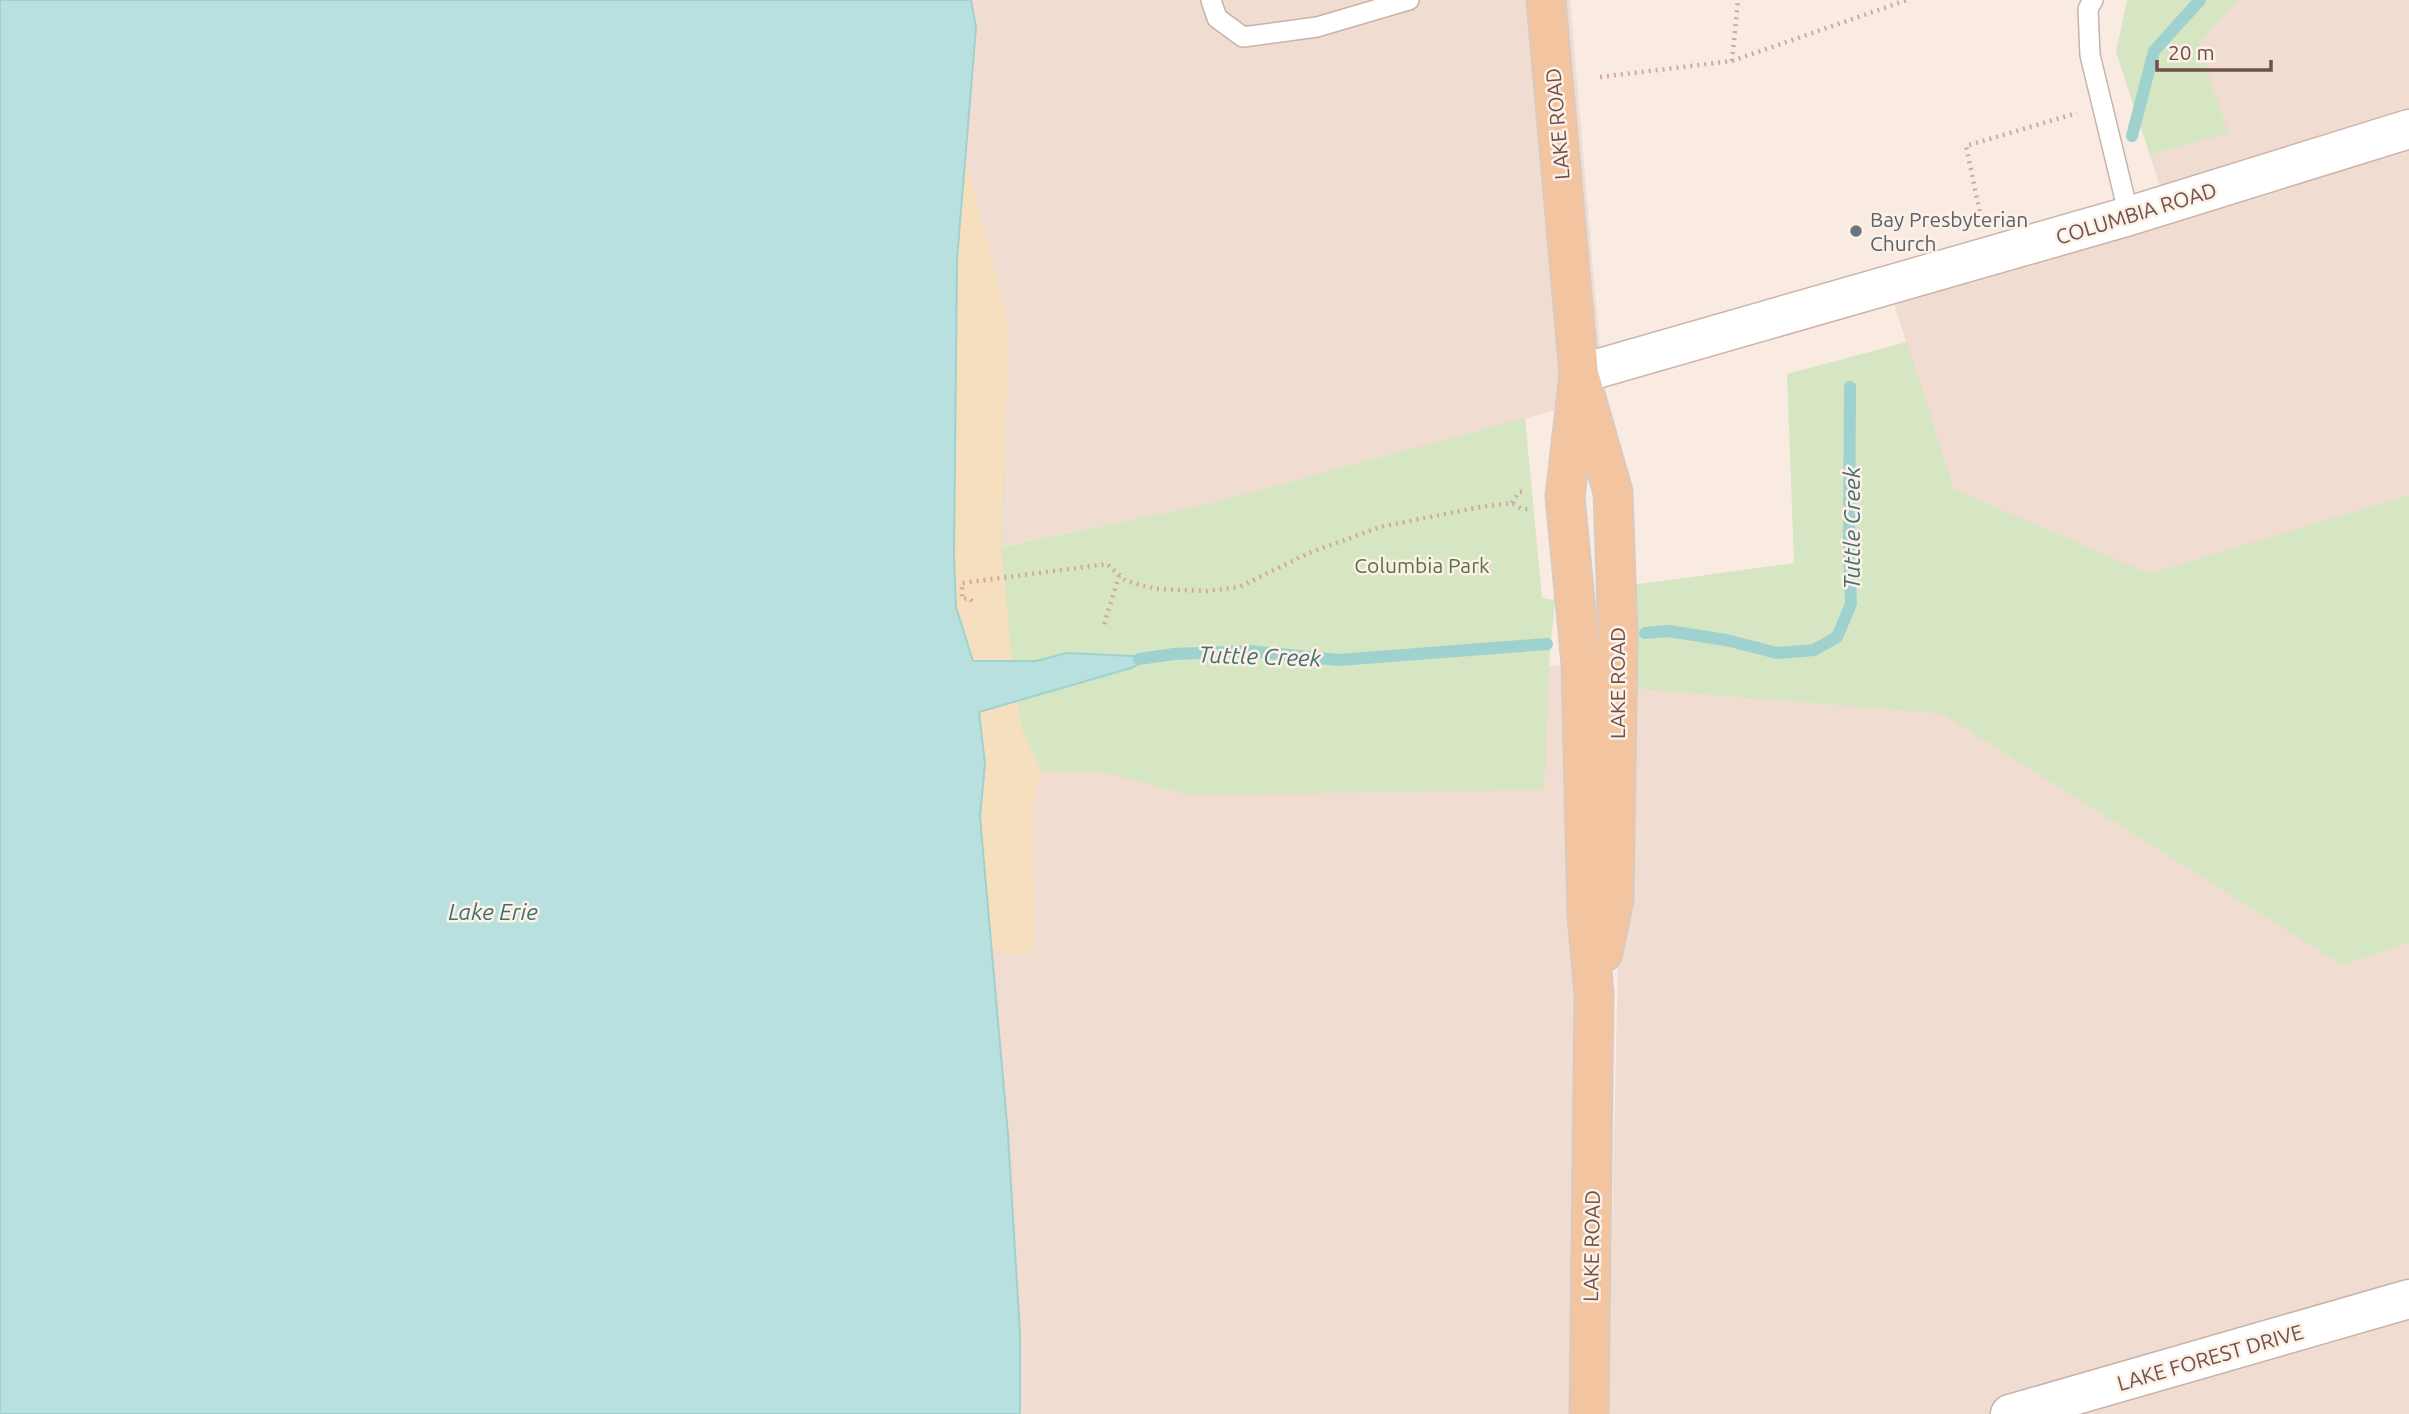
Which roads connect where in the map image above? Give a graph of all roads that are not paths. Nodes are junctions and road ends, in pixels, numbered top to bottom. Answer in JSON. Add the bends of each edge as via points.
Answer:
{"nodes":[{"id":1,"x":1211,"y":0,"type":"edge"},
{"id":2,"x":1409,"y":0,"type":"edge"},
{"id":3,"x":1546,"y":0,"type":"edge"},
{"id":4,"x":2093,"y":0,"type":"edge"},
{"id":5,"x":2409,"y":129,"type":"edge"},
{"id":6,"x":2129,"y":216,"type":"junction"},
{"id":7,"x":1579,"y":374,"type":"junction"},
{"id":8,"x":2409,"y":1299,"type":"edge"},
{"id":9,"x":1590,"y":1414,"type":"edge"},
{"id":10,"x":2010,"y":1414,"type":"edge"}],
"edges":[{"from":1,"to":2,"type":"lane","via":[[1217,18],[1243,37],[1317,27]]},
{"from":3,"to":7,"type":"main road","name":"LAKE ROAD"},
{"from":4,"to":6,"type":"lane","via":[[2088,9],[2090,55]]},
{"from":5,"to":6,"type":"main road","name":"COLUMBIA ROAD"},
{"from":6,"to":7,"type":"main road","name":"COLUMBIA ROAD"},
{"from":7,"to":9,"type":"main road","name":"LAKE ROAD","via":[[1565,497],[1581,663],[1587,915],[1594,994]]},
{"from":8,"to":10,"type":"main road","name":"LAKE FOREST DRIVE"}]}
